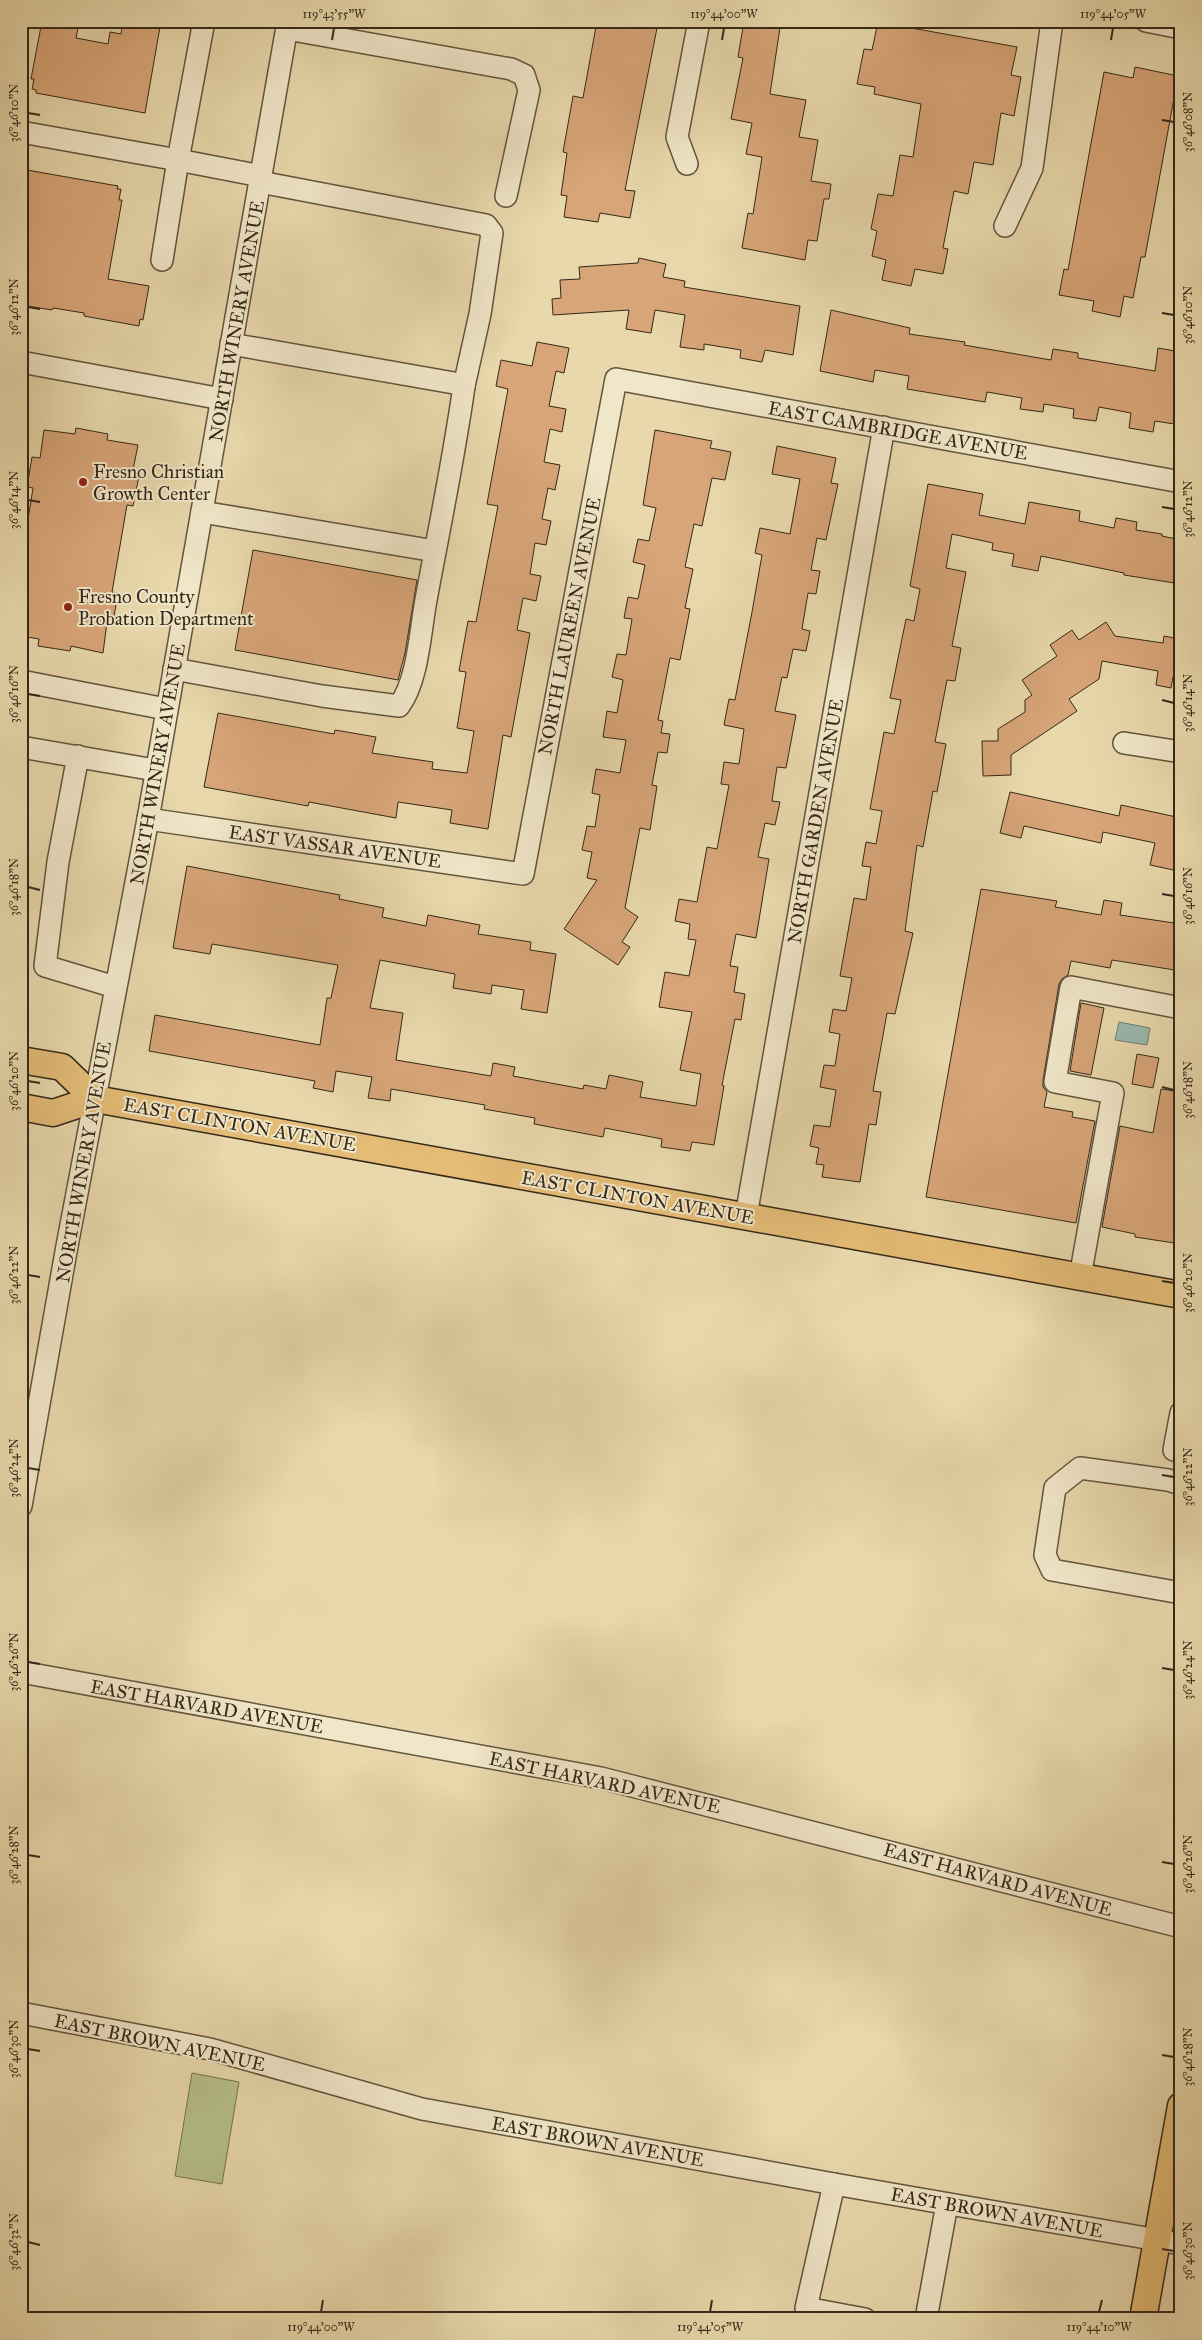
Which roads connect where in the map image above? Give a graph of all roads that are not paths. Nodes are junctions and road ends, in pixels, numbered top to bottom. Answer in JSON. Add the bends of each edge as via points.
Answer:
{"nodes":[{"id":1,"x":204,"y":21,"type":"edge"},
{"id":2,"x":699,"y":21,"type":"edge"},
{"id":3,"x":1052,"y":21,"type":"edge"},
{"id":4,"x":1146,"y":21,"type":"edge"},
{"id":5,"x":288,"y":25,"type":"edge"},
{"id":6,"x":1181,"y":28,"type":"edge"},
{"id":7,"x":21,"y":132,"type":"edge"},
{"id":8,"x":178,"y":160,"type":"junction"},
{"id":9,"x":687,"y":164,"type":"dead end"},
{"id":10,"x":261,"y":179,"type":"junction"},
{"id":11,"x":506,"y":196,"type":"dead end"},
{"id":12,"x":1005,"y":226,"type":"dead end"},
{"id":13,"x":162,"y":260,"type":"dead end"},
{"id":14,"x":231,"y":344,"type":"junction"},
{"id":15,"x":21,"y":362,"type":"edge"},
{"id":16,"x":616,"y":380,"type":"joint"},
{"id":17,"x":464,"y":386,"type":"junction"},
{"id":18,"x":222,"y":399,"type":"junction"},
{"id":19,"x":884,"y":427,"type":"junction"},
{"id":20,"x":1181,"y":482,"type":"edge"},
{"id":21,"x":202,"y":512,"type":"junction"},
{"id":22,"x":435,"y":551,"type":"junction"},
{"id":23,"x":174,"y":669,"type":"junction"},
{"id":24,"x":21,"y":681,"type":"edge"},
{"id":25,"x":166,"y":708,"type":"junction"},
{"id":26,"x":1124,"y":743,"type":"dead end"},
{"id":27,"x":21,"y":747,"type":"edge"},
{"id":28,"x":1181,"y":752,"type":"edge"},
{"id":29,"x":78,"y":756,"type":"junction"},
{"id":30,"x":155,"y":770,"type":"junction"},
{"id":31,"x":148,"y":819,"type":"junction"},
{"id":32,"x":523,"y":874,"type":"joint"},
{"id":33,"x":115,"y":987,"type":"junction"},
{"id":34,"x":1181,"y":1008,"type":"edge"},
{"id":35,"x":21,"y":1060,"type":"edge"},
{"id":36,"x":95,"y":1099,"type":"junction"},
{"id":37,"x":21,"y":1107,"type":"edge"},
{"id":38,"x":746,"y":1216,"type":"junction"},
{"id":39,"x":1080,"y":1277,"type":"junction"},
{"id":40,"x":1181,"y":1295,"type":"edge"},
{"id":41,"x":1181,"y":1413,"type":"edge"},
{"id":42,"x":1181,"y":1451,"type":"edge"},
{"id":43,"x":1181,"y":1484,"type":"edge"},
{"id":44,"x":21,"y":1506,"type":"edge"},
{"id":45,"x":1181,"y":1593,"type":"edge"},
{"id":46,"x":21,"y":1672,"type":"edge"},
{"id":47,"x":1181,"y":1927,"type":"edge"},
{"id":48,"x":21,"y":2013,"type":"edge"},
{"id":49,"x":1181,"y":2106,"type":"edge"},
{"id":50,"x":834,"y":2184,"type":"junction"},
{"id":51,"x":947,"y":2204,"type":"junction"},
{"id":52,"x":1169,"y":2242,"type":"edge"},
{"id":53,"x":865,"y":2319,"type":"edge"},
{"id":54,"x":926,"y":2319,"type":"edge"},
{"id":55,"x":1143,"y":2319,"type":"edge"}],
"edges":[{"from":1,"to":8,"type":"street"},
{"from":2,"to":9,"type":"street","via":[[677,137]]},
{"from":3,"to":12,"type":"street","via":[[1032,168]]},
{"from":4,"to":6,"type":"street"},
{"from":5,"to":10,"type":"street","name":"NORTH WINERY AVENUE"},
{"from":5,"to":11,"type":"street","via":[[511,69],[524,75],[529,90]]},
{"from":7,"to":8,"type":"street"},
{"from":8,"to":10,"type":"street"},
{"from":8,"to":13,"type":"street"},
{"from":10,"to":14,"type":"street","name":"NORTH WINERY AVENUE"},
{"from":10,"to":17,"type":"street","via":[[486,224],[492,232],[488,264]]},
{"from":14,"to":17,"type":"street"},
{"from":14,"to":18,"type":"street","name":"NORTH WINERY AVENUE"},
{"from":15,"to":18,"type":"street"},
{"from":16,"to":19,"type":"street","name":"EAST CAMBRIDGE AVENUE"},
{"from":16,"to":32,"type":"street","name":"NORTH LAUREEN AVENUE"},
{"from":17,"to":22,"type":"street"},
{"from":18,"to":21,"type":"street","name":"NORTH WINERY AVENUE"},
{"from":19,"to":20,"type":"street","name":"EAST CAMBRIDGE AVENUE"},
{"from":19,"to":38,"type":"street","name":"NORTH GARDEN AVENUE"},
{"from":21,"to":22,"type":"street"},
{"from":21,"to":23,"type":"street","name":"NORTH WINERY AVENUE"},
{"from":22,"to":23,"type":"street","via":[[408,695],[399,706],[322,696]]},
{"from":23,"to":25,"type":"street","name":"NORTH WINERY AVENUE"},
{"from":24,"to":25,"type":"street"},
{"from":25,"to":30,"type":"street","name":"NORTH WINERY AVENUE"},
{"from":26,"to":28,"type":"street"},
{"from":27,"to":29,"type":"street"},
{"from":29,"to":30,"type":"street"},
{"from":29,"to":33,"type":"street","via":[[58,862],[45,966]]},
{"from":30,"to":31,"type":"street","name":"NORTH WINERY AVENUE"},
{"from":31,"to":32,"type":"street","name":"EAST VASSAR AVENUE"},
{"from":31,"to":33,"type":"street","name":"NORTH WINERY AVENUE"},
{"from":33,"to":36,"type":"street","name":"NORTH WINERY AVENUE"},
{"from":34,"to":39,"type":"street","via":[[1071,988],[1055,1082],[1114,1093]]},
{"from":35,"to":36,"type":"main road","via":[[62,1067]]},
{"from":36,"to":37,"type":"main road","via":[[53,1112]]},
{"from":36,"to":38,"type":"main road","name":"EAST CLINTON AVENUE"},
{"from":36,"to":44,"type":"street","name":"NORTH WINERY AVENUE"},
{"from":38,"to":39,"type":"main road","name":"EAST CLINTON AVENUE"},
{"from":39,"to":40,"type":"main road","name":"EAST CLINTON AVENUE"},
{"from":41,"to":42,"type":"street","via":[[1174,1450]]},
{"from":43,"to":45,"type":"street","via":[[1080,1468],[1055,1488],[1044,1555],[1052,1570]]},
{"from":46,"to":47,"type":"street","name":"EAST HARVARD AVENUE","via":[[601,1778]]},
{"from":48,"to":50,"type":"street","name":"EAST BROWN AVENUE","via":[[210,2049],[422,2109]]},
{"from":49,"to":52,"type":"main road"},
{"from":50,"to":51,"type":"street","name":"EAST BROWN AVENUE"},
{"from":50,"to":53,"type":"street","via":[[806,2308]]},
{"from":51,"to":52,"type":"street","name":"EAST BROWN AVENUE"},
{"from":51,"to":54,"type":"street"},
{"from":52,"to":55,"type":"main road"}]}
